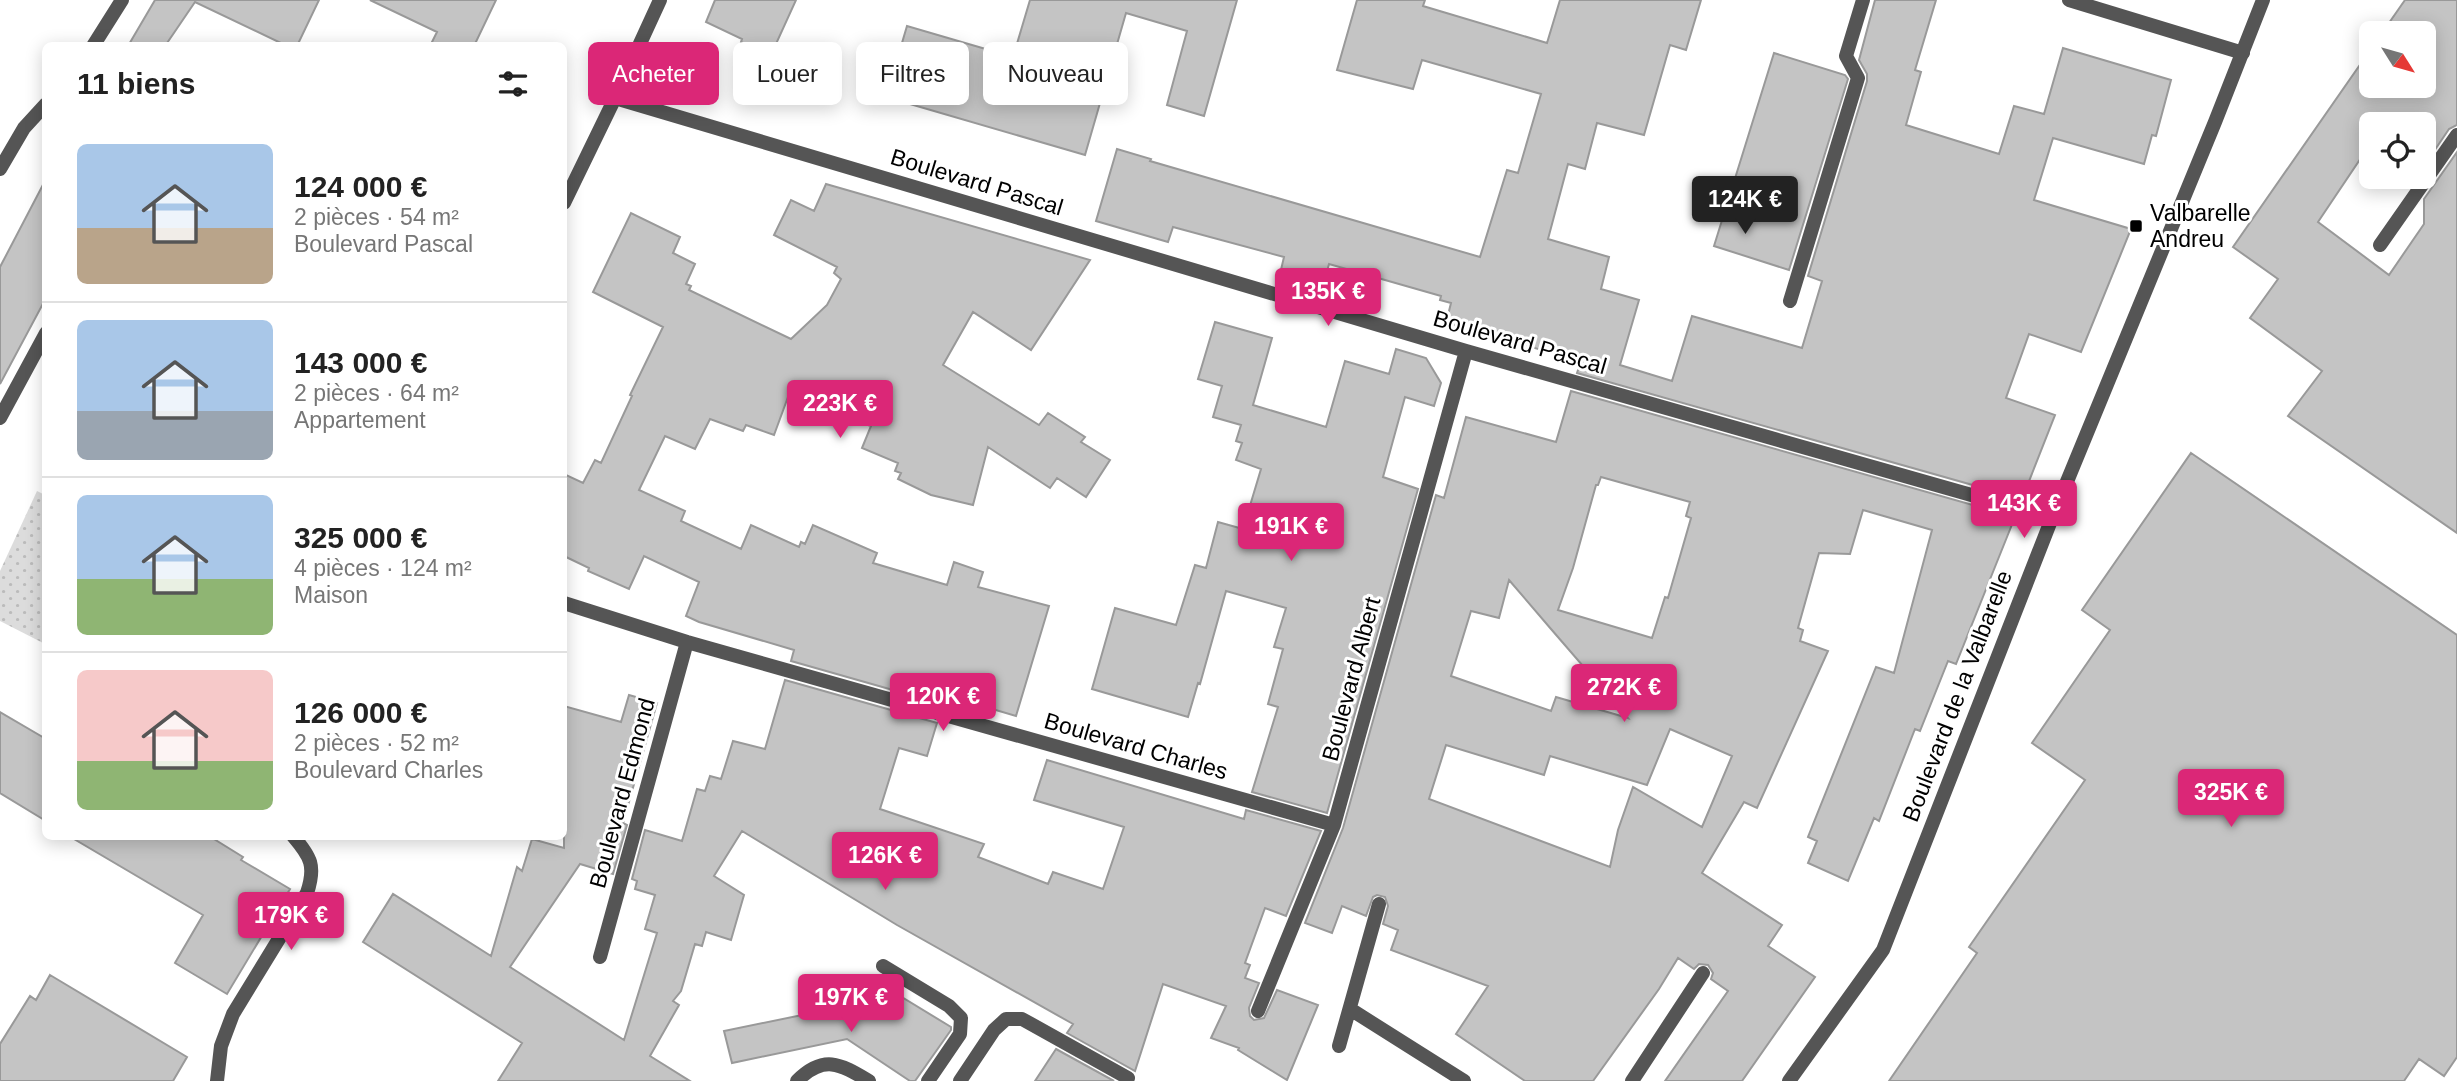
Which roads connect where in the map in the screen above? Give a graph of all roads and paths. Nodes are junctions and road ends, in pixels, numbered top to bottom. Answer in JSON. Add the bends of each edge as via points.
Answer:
{"nodes":[{"id":1,"x":122,"y":0,"type":"edge"},
{"id":2,"x":660,"y":0,"type":"edge"},
{"id":3,"x":1863,"y":0,"type":"edge"},
{"id":4,"x":2069,"y":0,"type":"edge"},
{"id":5,"x":2263,"y":0,"type":"edge"},
{"id":6,"x":96,"y":42,"type":"edge"},
{"id":7,"x":641,"y":42,"type":"edge"},
{"id":8,"x":2242,"y":53,"type":"junction"},
{"id":9,"x":612,"y":105,"type":"edge"},
{"id":10,"x":639,"y":105,"type":"edge"},
{"id":11,"x":42,"y":108,"type":"edge"},
{"id":12,"x":2457,"y":135,"type":"edge"},
{"id":13,"x":0,"y":169,"type":"edge"},
{"id":14,"x":567,"y":197,"type":"edge"},
{"id":15,"x":2380,"y":245,"type":"dead end"},
{"id":16,"x":1790,"y":301,"type":"dead end"},
{"id":17,"x":42,"y":340,"type":"edge"},
{"id":18,"x":1466,"y":351,"type":"junction"},
{"id":19,"x":0,"y":418,"type":"edge"},
{"id":20,"x":2052,"y":518,"type":"junction"},
{"id":21,"x":567,"y":604,"type":"edge"},
{"id":22,"x":687,"y":642,"type":"junction"},
{"id":23,"x":1334,"y":825,"type":"junction"},
{"id":24,"x":296,"y":840,"type":"edge"},
{"id":25,"x":1379,"y":904,"type":"dead end"},
{"id":26,"x":600,"y":957,"type":"dead end"},
{"id":27,"x":883,"y":965,"type":"dead end"},
{"id":28,"x":1703,"y":973,"type":"dead end"},
{"id":29,"x":1350,"y":1009,"type":"junction"},
{"id":30,"x":1258,"y":1010,"type":"dead end"},
{"id":31,"x":1339,"y":1046,"type":"dead end"},
{"id":32,"x":1128,"y":1078,"type":"dead end"},
{"id":33,"x":217,"y":1081,"type":"edge"},
{"id":34,"x":797,"y":1081,"type":"edge"},
{"id":35,"x":869,"y":1081,"type":"edge"},
{"id":36,"x":928,"y":1081,"type":"edge"},
{"id":37,"x":960,"y":1081,"type":"edge"},
{"id":38,"x":1464,"y":1081,"type":"edge"},
{"id":39,"x":1632,"y":1081,"type":"edge"},
{"id":40,"x":1789,"y":1081,"type":"edge"}],
"edges":[{"from":1,"to":6,"type":"street"},
{"from":2,"to":7,"type":"street"},
{"from":3,"to":16,"type":"street","via":[[1846,56],[1857,78]]},
{"from":4,"to":8,"type":"street"},
{"from":5,"to":8,"type":"street","name":"Boulevard de la Valbarelle"},
{"from":8,"to":20,"type":"street","name":"Boulevard de la Valbarelle"},
{"from":9,"to":14,"type":"street"},
{"from":10,"to":18,"type":"street","name":"Boulevard Pascal"},
{"from":11,"to":13,"type":"street","via":[[24,128]]},
{"from":12,"to":15,"type":"street"},
{"from":17,"to":19,"type":"street"},
{"from":18,"to":20,"type":"street","name":"Boulevard Pascal"},
{"from":18,"to":23,"type":"street","name":"Boulevard Albert"},
{"from":20,"to":40,"type":"street","name":"Boulevard de la Valbarelle","via":[[1883,950]]},
{"from":21,"to":22,"type":"street","name":"Boulevard Charles"},
{"from":22,"to":23,"type":"street","name":"Boulevard Charles"},
{"from":22,"to":26,"type":"street","name":"Boulevard Edmond"},
{"from":23,"to":30,"type":"street","name":"Boulevard Albert"},
{"from":24,"to":33,"type":"street","via":[[311,860],[313,877],[233,1014],[221,1046]]},
{"from":25,"to":29,"type":"street"},
{"from":27,"to":36,"type":"street","via":[[961,1018],[960,1034]]},
{"from":28,"to":39,"type":"street"},
{"from":29,"to":31,"type":"street"},
{"from":29,"to":38,"type":"street"},
{"from":32,"to":37,"type":"street","via":[[1022,1019],[1006,1018]]},
{"from":34,"to":35,"type":"street","via":[[816,1066],[832,1063]]}]}
